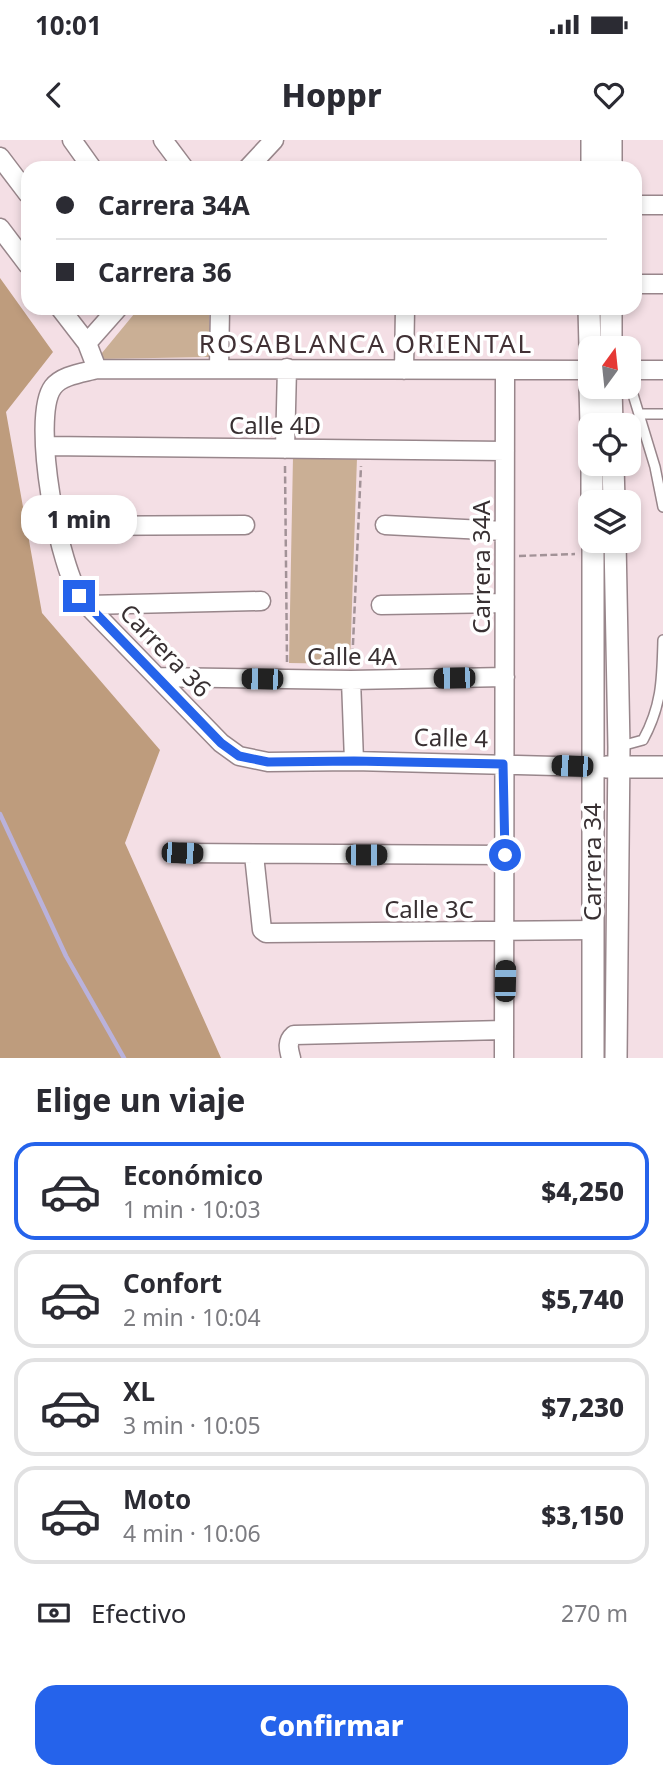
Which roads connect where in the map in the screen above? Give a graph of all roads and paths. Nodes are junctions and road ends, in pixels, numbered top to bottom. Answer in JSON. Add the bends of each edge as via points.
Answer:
{"nodes":[{"id":1,"x":72,"y":140,"type":"edge"},
{"id":2,"x":163,"y":140,"type":"edge"},
{"id":3,"x":592,"y":140,"type":"edge"},
{"id":4,"x":611,"y":140,"type":"edge"},
{"id":5,"x":262,"y":144,"type":"edge"},
{"id":6,"x":0,"y":157,"type":"edge"},
{"id":7,"x":87,"y":161,"type":"edge"},
{"id":8,"x":179,"y":161,"type":"edge"},
{"id":9,"x":252,"y":161,"type":"edge"},
{"id":10,"x":592,"y":161,"type":"edge"},
{"id":11,"x":611,"y":161,"type":"edge"},
{"id":12,"x":21,"y":185,"type":"edge"},
{"id":13,"x":642,"y":205,"type":"edge"},
{"id":14,"x":663,"y":205,"type":"edge"},
{"id":15,"x":0,"y":228,"type":"edge"},
{"id":16,"x":21,"y":256,"type":"edge"},
{"id":17,"x":642,"y":284,"type":"edge"},
{"id":18,"x":663,"y":284,"type":"edge"},
{"id":19,"x":65,"y":315,"type":"edge"},
{"id":20,"x":112,"y":315,"type":"edge"},
{"id":21,"x":220,"y":315,"type":"edge"},
{"id":22,"x":405,"y":315,"type":"edge"},
{"id":23,"x":589,"y":315,"type":"edge"},
{"id":24,"x":611,"y":315,"type":"edge"},
{"id":25,"x":590,"y":336,"type":"edge"},
{"id":26,"x":611,"y":336,"type":"edge"},
{"id":27,"x":87,"y":343,"type":"junction"},
{"id":28,"x":219,"y":368,"type":"junction"},
{"id":29,"x":287,"y":368,"type":"junction"},
{"id":30,"x":97,"y":369,"type":"junction"},
{"id":31,"x":404,"y":370,"type":"junction"},
{"id":32,"x":578,"y":370,"type":"edge"},
{"id":33,"x":641,"y":370,"type":"edge"},
{"id":34,"x":663,"y":370,"type":"edge"},
{"id":35,"x":505,"y":371,"type":"junction"},
{"id":36,"x":641,"y":414,"type":"edge"},
{"id":37,"x":663,"y":414,"type":"edge"},
{"id":38,"x":641,"y":417,"type":"edge"},
{"id":39,"x":44,"y":446,"type":"junction"},
{"id":40,"x":285,"y":449,"type":"junction"},
{"id":41,"x":362,"y":449,"type":"junction"},
{"id":42,"x":505,"y":451,"type":"junction"},
{"id":43,"x":659,"y":467,"type":"edge"},
{"id":44,"x":663,"y":508,"type":"edge"},
{"id":45,"x":245,"y":525,"type":"dead end"},
{"id":46,"x":385,"y":525,"type":"dead end"},
{"id":47,"x":57,"y":526,"type":"junction"},
{"id":48,"x":505,"y":531,"type":"junction"},
{"id":49,"x":578,"y":549,"type":"edge"},
{"id":50,"x":593,"y":553,"type":"edge"},
{"id":51,"x":615,"y":553,"type":"edge"},
{"id":52,"x":505,"y":556,"type":"junction"},
{"id":53,"x":261,"y":601,"type":"dead end"},
{"id":54,"x":504,"y":603,"type":"junction"},
{"id":55,"x":381,"y":605,"type":"dead end"},
{"id":56,"x":88,"y":606,"type":"junction"},
{"id":57,"x":663,"y":640,"type":"edge"},
{"id":58,"x":158,"y":677,"type":"junction"},
{"id":59,"x":505,"y":677,"type":"junction"},
{"id":60,"x":288,"y":679,"type":"junction"},
{"id":61,"x":351,"y":680,"type":"junction"},
{"id":62,"x":662,"y":683,"type":"edge"},
{"id":63,"x":659,"y":718,"type":"edge"},
{"id":64,"x":239,"y":756,"type":"joint"},
{"id":65,"x":619,"y":757,"type":"junction"},
{"id":66,"x":354,"y":761,"type":"junction"},
{"id":67,"x":503,"y":764,"type":"junction"},
{"id":68,"x":594,"y":767,"type":"junction"},
{"id":69,"x":663,"y":767,"type":"edge"},
{"id":70,"x":182,"y":853,"type":"dead end"},
{"id":71,"x":254,"y":855,"type":"junction"},
{"id":72,"x":505,"y":855,"type":"junction"},
{"id":73,"x":594,"y":930,"type":"junction"},
{"id":74,"x":505,"y":932,"type":"junction"},
{"id":75,"x":504,"y":1030,"type":"junction"},
{"id":76,"x":290,"y":1050,"type":"edge"},
{"id":77,"x":504,"y":1058,"type":"edge"},
{"id":78,"x":593,"y":1058,"type":"edge"},
{"id":79,"x":616,"y":1058,"type":"edge"}],
"edges":[{"from":1,"to":7,"type":"street"},
{"from":2,"to":8,"type":"street"},
{"from":3,"to":10,"type":"street"},
{"from":4,"to":11,"type":"street"},
{"from":5,"to":9,"type":"street"},
{"from":6,"to":12,"type":"street"},
{"from":13,"to":14,"type":"street"},
{"from":15,"to":16,"type":"street"},
{"from":17,"to":18,"type":"street"},
{"from":19,"to":27,"type":"street"},
{"from":20,"to":27,"type":"street"},
{"from":21,"to":28,"type":"street"},
{"from":22,"to":31,"type":"street"},
{"from":23,"to":25,"type":"street"},
{"from":24,"to":26,"type":"street"},
{"from":27,"to":30,"type":"street"},
{"from":28,"to":29,"type":"street"},
{"from":28,"to":30,"type":"street"},
{"from":29,"to":31,"type":"street"},
{"from":29,"to":40,"type":"street"},
{"from":30,"to":39,"type":"street","name":"Carrera 36","via":[[59,380],[51,389],[44,414]]},
{"from":31,"to":35,"type":"street"},
{"from":32,"to":35,"type":"street"},
{"from":33,"to":34,"type":"street"},
{"from":35,"to":42,"type":"street","name":"Carrera 34A"},
{"from":36,"to":37,"type":"lane"},
{"from":38,"to":43,"type":"lane"},
{"from":39,"to":40,"type":"street","name":"Calle 4D"},
{"from":39,"to":47,"type":"street","name":"Carrera 36"},
{"from":40,"to":41,"type":"street","name":"Calle 4D"},
{"from":40,"to":60,"type":"path"},
{"from":41,"to":42,"type":"street","name":"Calle 4D"},
{"from":41,"to":61,"type":"path"},
{"from":42,"to":48,"type":"street","name":"Carrera 34A"},
{"from":43,"to":44,"type":"lane"},
{"from":45,"to":47,"type":"street"},
{"from":46,"to":48,"type":"street"},
{"from":47,"to":56,"type":"street","name":"Carrera 36","via":[[70,578]]},
{"from":48,"to":52,"type":"street","name":"Carrera 34A"},
{"from":49,"to":52,"type":"path"},
{"from":50,"to":68,"type":"street","name":"Carrera 34"},
{"from":51,"to":65,"type":"street","name":"Carrera 34"},
{"from":52,"to":54,"type":"street","name":"Carrera 34A"},
{"from":53,"to":56,"type":"street"},
{"from":54,"to":55,"type":"street"},
{"from":54,"to":59,"type":"street","name":"Carrera 34A"},
{"from":56,"to":58,"type":"street","name":"Carrera 36"},
{"from":57,"to":62,"type":"lane"},
{"from":58,"to":60,"type":"street","name":"Calle 4A"},
{"from":58,"to":64,"type":"street","name":"Carrera 36"},
{"from":59,"to":61,"type":"street","name":"Calle 4A"},
{"from":59,"to":67,"type":"street","name":"Carrera 34A"},
{"from":60,"to":61,"type":"street","name":"Calle 4A"},
{"from":61,"to":66,"type":"street"},
{"from":62,"to":63,"type":"lane"},
{"from":63,"to":65,"type":"lane","via":[[643,740]]},
{"from":64,"to":66,"type":"street","name":"Calle 4","via":[[268,762]]},
{"from":65,"to":68,"type":"street","name":"Calle 4"},
{"from":65,"to":69,"type":"street","name":"Calle 4"},
{"from":65,"to":79,"type":"street","name":"Carrera 34"},
{"from":66,"to":67,"type":"street","name":"Calle 4"},
{"from":67,"to":68,"type":"street","name":"Calle 4"},
{"from":67,"to":72,"type":"street","name":"Carrera 34A"},
{"from":68,"to":73,"type":"street","name":"Carrera 34"},
{"from":70,"to":71,"type":"street"},
{"from":71,"to":72,"type":"street"},
{"from":71,"to":74,"type":"street","name":"Calle 3C","via":[[263,932]]},
{"from":72,"to":74,"type":"street","name":"Carrera 34A"},
{"from":73,"to":74,"type":"street","name":"Calle 3C"},
{"from":73,"to":78,"type":"street","name":"Carrera 34"},
{"from":74,"to":75,"type":"street","name":"Carrera 34A"},
{"from":75,"to":76,"type":"street","via":[[294,1035]]},
{"from":75,"to":77,"type":"street","name":"Carrera 34A"}]}
